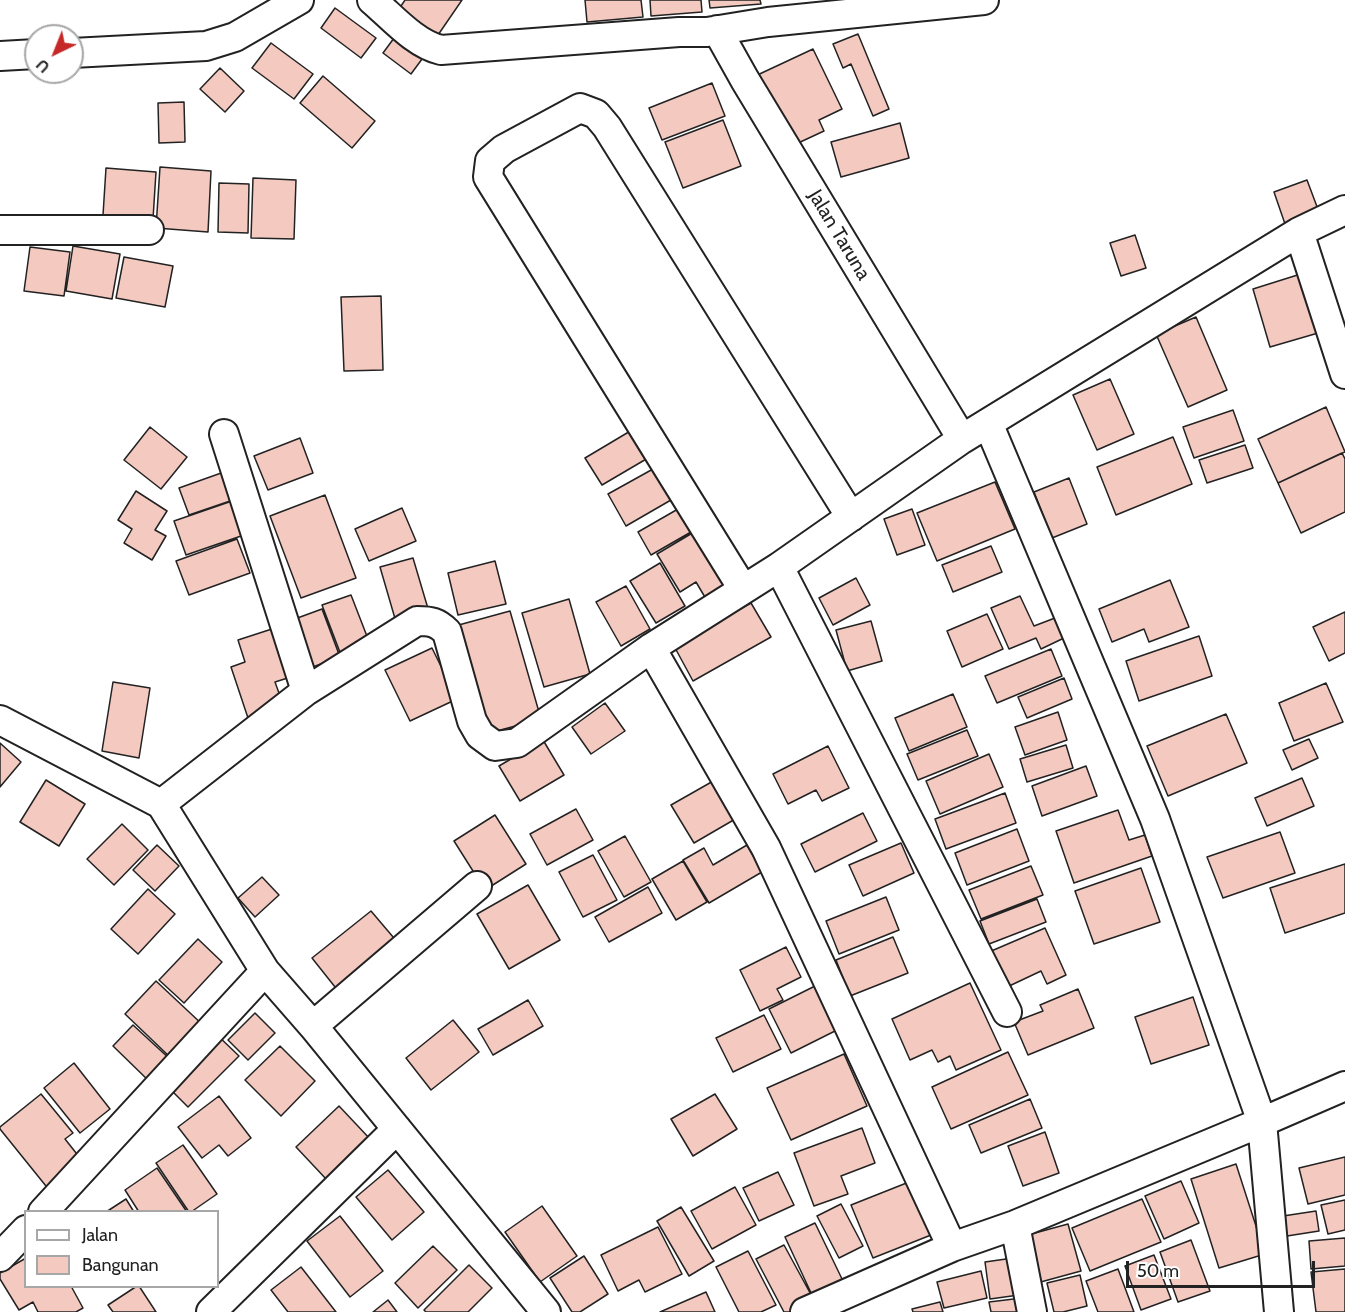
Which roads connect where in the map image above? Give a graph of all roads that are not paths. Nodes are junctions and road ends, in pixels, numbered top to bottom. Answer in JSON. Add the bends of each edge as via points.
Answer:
{"nodes":[{"id":1,"x":299,"y":0,"type":"edge"},
{"id":2,"x":372,"y":0,"type":"edge"},
{"id":3,"x":984,"y":0,"type":"edge"},
{"id":4,"x":717,"y":30,"type":"junction"},
{"id":5,"x":84,"y":51,"type":"edge"},
{"id":6,"x":24,"y":55,"type":"edge"},
{"id":7,"x":0,"y":56,"type":"edge"},
{"id":8,"x":1345,"y":210,"type":"edge"},
{"id":9,"x":0,"y":230,"type":"edge"},
{"id":10,"x":148,"y":230,"type":"dead end"},
{"id":11,"x":1299,"y":232,"type":"junction"},
{"id":12,"x":1345,"y":374,"type":"edge"},
{"id":13,"x":988,"y":423,"type":"junction"},
{"id":14,"x":224,"y":434,"type":"dead end"},
{"id":15,"x":962,"y":439,"type":"junction"},
{"id":16,"x":850,"y":517,"type":"junction"},
{"id":17,"x":779,"y":567,"type":"junction"},
{"id":18,"x":743,"y":590,"type":"junction"},
{"id":19,"x":651,"y":648,"type":"junction"},
{"id":20,"x":306,"y":691,"type":"junction"},
{"id":21,"x":0,"y":720,"type":"edge"},
{"id":22,"x":161,"y":804,"type":"junction"},
{"id":23,"x":477,"y":886,"type":"dead end"},
{"id":24,"x":266,"y":971,"type":"junction"},
{"id":25,"x":1007,"y":1012,"type":"dead end"},
{"id":26,"x":313,"y":1026,"type":"junction"},
{"id":27,"x":1345,"y":1086,"type":"edge"},
{"id":28,"x":1262,"y":1122,"type":"junction"},
{"id":29,"x":397,"y":1129,"type":"junction"},
{"id":30,"x":45,"y":1210,"type":"edge"},
{"id":31,"x":1015,"y":1225,"type":"junction"},
{"id":32,"x":24,"y":1232,"type":"edge"},
{"id":33,"x":952,"y":1247,"type":"junction"},
{"id":34,"x":0,"y":1257,"type":"edge"},
{"id":35,"x":211,"y":1312,"type":"edge"},
{"id":36,"x":546,"y":1312,"type":"edge"},
{"id":37,"x":805,"y":1312,"type":"edge"},
{"id":38,"x":1032,"y":1312,"type":"edge"},
{"id":39,"x":1279,"y":1312,"type":"edge"}],
"edges":[{"from":1,"to":5,"type":"street","via":[[223,42]]},
{"from":2,"to":4,"type":"street","via":[[421,41],[441,50]]},
{"from":3,"to":4,"type":"street"},
{"from":4,"to":15,"type":"street","name":"Jalan Taruna"},
{"from":6,"to":7,"type":"street"},
{"from":8,"to":11,"type":"street"},
{"from":9,"to":10,"type":"street"},
{"from":11,"to":12,"type":"street"},
{"from":11,"to":13,"type":"street"},
{"from":13,"to":15,"type":"street"},
{"from":13,"to":28,"type":"street","via":[[1155,819]]},
{"from":14,"to":20,"type":"street"},
{"from":15,"to":16,"type":"street"},
{"from":16,"to":17,"type":"street"},
{"from":16,"to":18,"type":"street","via":[[596,114],[580,108],[504,149],[490,161],[488,177]]},
{"from":17,"to":18,"type":"street"},
{"from":17,"to":25,"type":"street"},
{"from":18,"to":19,"type":"street"},
{"from":19,"to":20,"type":"street","via":[[517,743],[495,746],[480,735],[472,722],[447,632],[433,621],[417,621]]},
{"from":19,"to":33,"type":"street","via":[[766,848]]},
{"from":20,"to":22,"type":"street"},
{"from":21,"to":22,"type":"street"},
{"from":22,"to":24,"type":"street"},
{"from":23,"to":26,"type":"street"},
{"from":24,"to":26,"type":"street"},
{"from":24,"to":30,"type":"street"},
{"from":26,"to":29,"type":"street"},
{"from":27,"to":28,"type":"street"},
{"from":28,"to":31,"type":"street"},
{"from":28,"to":39,"type":"street"},
{"from":29,"to":35,"type":"street"},
{"from":29,"to":36,"type":"street"},
{"from":31,"to":33,"type":"street"},
{"from":31,"to":38,"type":"street"},
{"from":32,"to":34,"type":"street"},
{"from":33,"to":37,"type":"street"}]}
